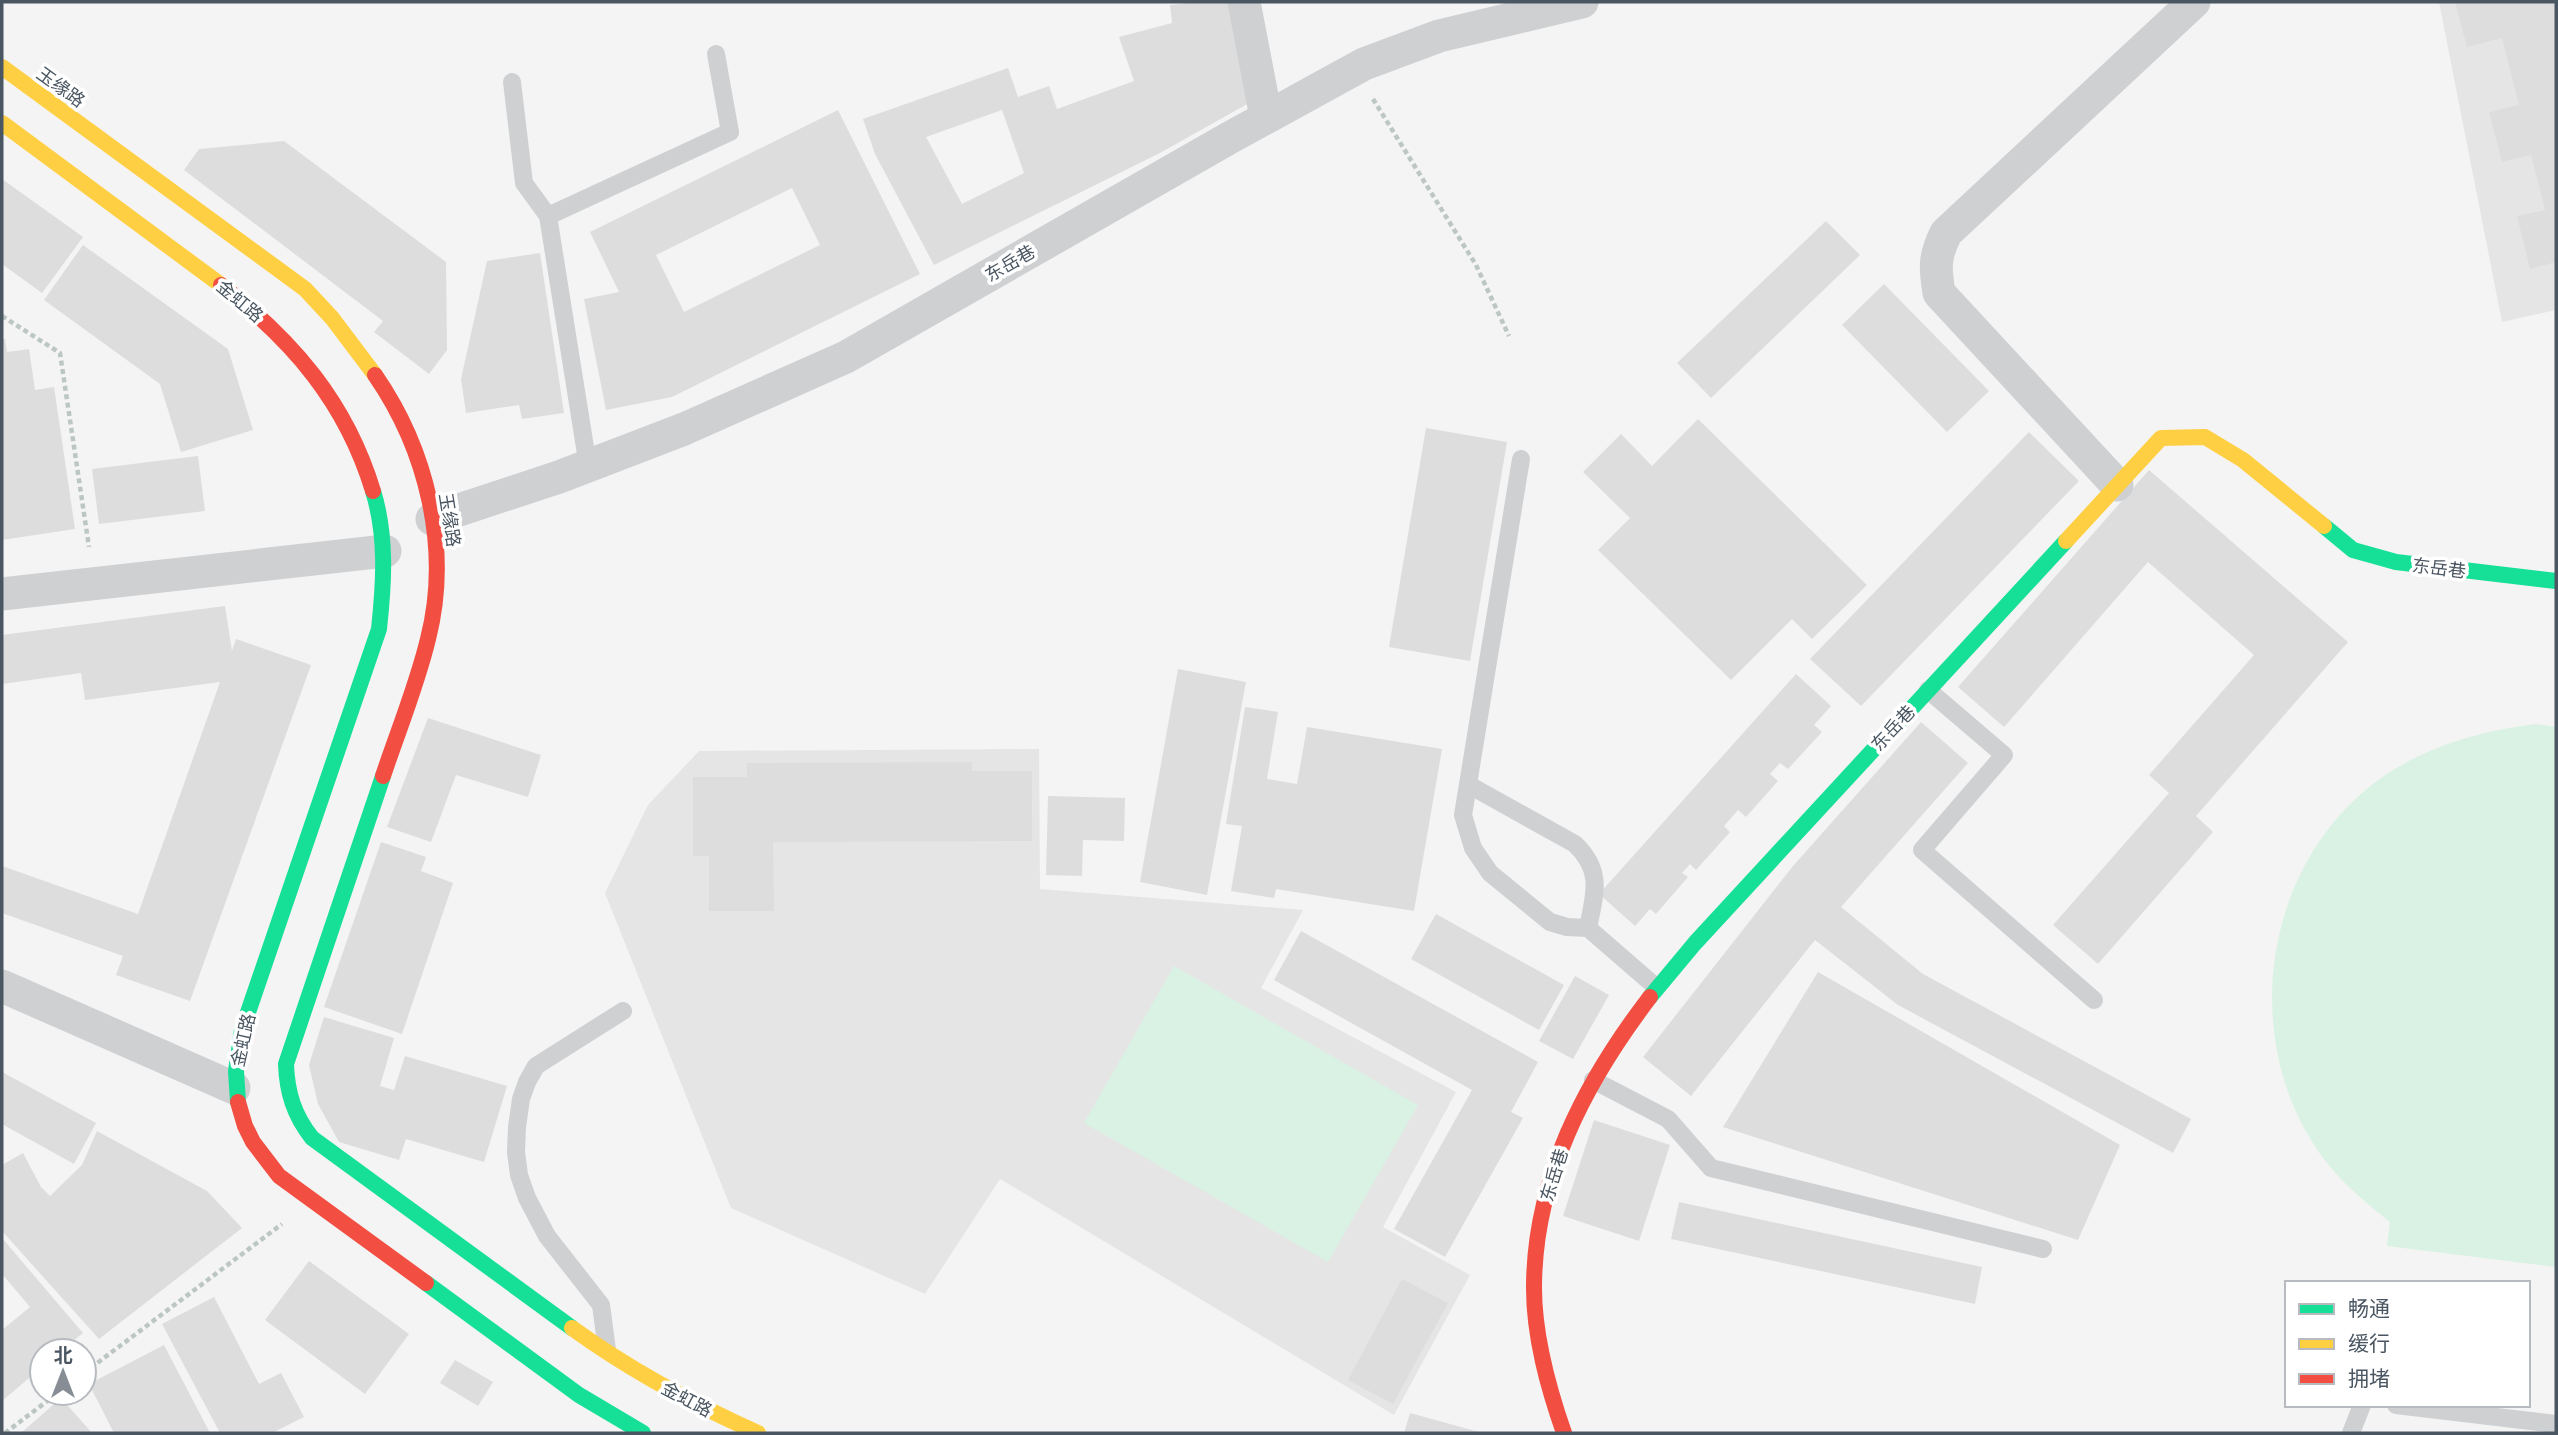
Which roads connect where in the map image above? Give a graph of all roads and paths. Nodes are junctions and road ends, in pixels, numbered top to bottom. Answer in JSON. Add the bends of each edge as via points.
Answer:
{"nodes":[{"id":1,"x":1244,"y":2,"type":"edge"},
{"id":2,"x":1582,"y":2,"type":"edge"},
{"id":3,"x":2194,"y":2,"type":"edge"},
{"id":4,"x":716,"y":54,"type":"dead end"},
{"id":5,"x":2,"y":67,"type":"edge"},
{"id":6,"x":1354,"y":69,"type":"junction"},
{"id":7,"x":512,"y":82,"type":"dead end"},
{"id":8,"x":1266,"y":117,"type":"junction"},
{"id":9,"x":2,"y":123,"type":"edge"},
{"id":10,"x":548,"y":216,"type":"junction"},
{"id":11,"x":2,"y":316,"type":"edge"},
{"id":12,"x":1509,"y":336,"type":"dead end"},
{"id":13,"x":1521,"y":459,"type":"dead end"},
{"id":14,"x":588,"y":466,"type":"junction"},
{"id":15,"x":2118,"y":485,"type":"junction"},
{"id":16,"x":432,"y":519,"type":"junction"},
{"id":17,"x":385,"y":551,"type":"junction"},
{"id":18,"x":2556,"y":581,"type":"edge"},
{"id":19,"x":94,"y":584,"type":"junction"},
{"id":20,"x":2,"y":594,"type":"edge"},
{"id":21,"x":1928,"y":690,"type":"junction"},
{"id":22,"x":1469,"y":785,"type":"junction"},
{"id":23,"x":1588,"y":928,"type":"junction"},
{"id":24,"x":2,"y":986,"type":"edge"},
{"id":25,"x":1656,"y":987,"type":"junction"},
{"id":26,"x":2094,"y":1000,"type":"dead end"},
{"id":27,"x":624,"y":1011,"type":"dead end"},
{"id":28,"x":1594,"y":1080,"type":"junction"},
{"id":29,"x":234,"y":1088,"type":"junction"},
{"id":30,"x":312,"y":1138,"type":"joint"},
{"id":31,"x":312,"y":1201,"type":"junction"},
{"id":32,"x":2043,"y":1249,"type":"dead end"},
{"id":33,"x":607,"y":1353,"type":"junction"},
{"id":34,"x":98,"y":1362,"type":"edge"},
{"id":35,"x":39,"y":1407,"type":"edge"},
{"id":36,"x":2361,"y":1407,"type":"edge"},
{"id":37,"x":2413,"y":1407,"type":"edge"},
{"id":38,"x":2556,"y":1424,"type":"edge"},
{"id":39,"x":5,"y":1433,"type":"edge"},
{"id":40,"x":643,"y":1433,"type":"edge"},
{"id":41,"x":758,"y":1433,"type":"edge"},
{"id":42,"x":1564,"y":1433,"type":"edge"},
{"id":43,"x":2351,"y":1433,"type":"edge"}],
"edges":[{"from":1,"to":8,"type":"street"},
{"from":2,"to":6,"type":"street","name":"东岳巷","via":[[1439,36]]},
{"from":3,"to":15,"type":"street","via":[[1946,233],[1935,268],[1939,293]]},
{"from":4,"to":10,"type":"lane","via":[[730,132]]},
{"from":5,"to":16,"type":"main road","name":"玉缘路","via":[[305,289],[333,317],[381,381],[400,416]]},
{"from":6,"to":8,"type":"street","name":"东岳巷"},
{"from":6,"to":12,"type":"path","via":[[1476,265]]},
{"from":7,"to":10,"type":"lane","via":[[524,183]]},
{"from":8,"to":14,"type":"street","name":"东岳巷","via":[[846,357]]},
{"from":9,"to":17,"type":"main road","name":"金虹路","via":[[221,284],[295,351],[318,378],[354,438],[378,506]]},
{"from":10,"to":14,"type":"lane"},
{"from":11,"to":19,"type":"path","via":[[60,353]]},
{"from":13,"to":22,"type":"lane"},
{"from":14,"to":16,"type":"street","name":"东岳巷"},
{"from":15,"to":18,"type":"main road","name":"东岳巷","via":[[2161,438],[2205,437],[2243,460],[2353,550],[2440,569]]},
{"from":15,"to":21,"type":"main road","name":"东岳巷"},
{"from":16,"to":30,"type":"main road","name":"玉缘路","via":[[437,571],[428,641],[286,1065],[289,1102]]},
{"from":17,"to":19,"type":"street"},
{"from":17,"to":29,"type":"main road","name":"金虹路","via":[[379,629],[242,1030]]},
{"from":19,"to":20,"type":"street"},
{"from":21,"to":25,"type":"main road","name":"东岳巷"},
{"from":21,"to":26,"type":"lane","via":[[2004,755],[1922,850]]},
{"from":22,"to":23,"type":"lane","via":[[1463,815],[1467,832],[1490,873],[1550,922]]},
{"from":22,"to":23,"type":"lane","via":[[1585,853],[1595,878]]},
{"from":23,"to":25,"type":"lane"},
{"from":24,"to":29,"type":"street"},
{"from":25,"to":28,"type":"main road","name":"东岳巷"},
{"from":27,"to":33,"type":"lane","via":[[536,1066],[521,1099],[517,1128],[519,1175],[527,1198],[547,1236],[601,1305]]},
{"from":28,"to":32,"type":"lane","via":[[1668,1119],[1711,1168]]},
{"from":28,"to":42,"type":"main road","name":"东岳巷","via":[[1557,1159],[1537,1240],[1537,1322]]},
{"from":29,"to":31,"type":"main road","name":"金虹路","via":[[240,1117],[262,1159]]},
{"from":30,"to":33,"type":"main road","name":"金虹路"},
{"from":31,"to":34,"type":"path"},
{"from":31,"to":40,"type":"main road","name":"金虹路","via":[[579,1395]]},
{"from":33,"to":41,"type":"main road","name":"金虹路","via":[[704,1409]]},
{"from":35,"to":39,"type":"path"},
{"from":36,"to":43,"type":"lane"},
{"from":37,"to":38,"type":"lane"}]}
